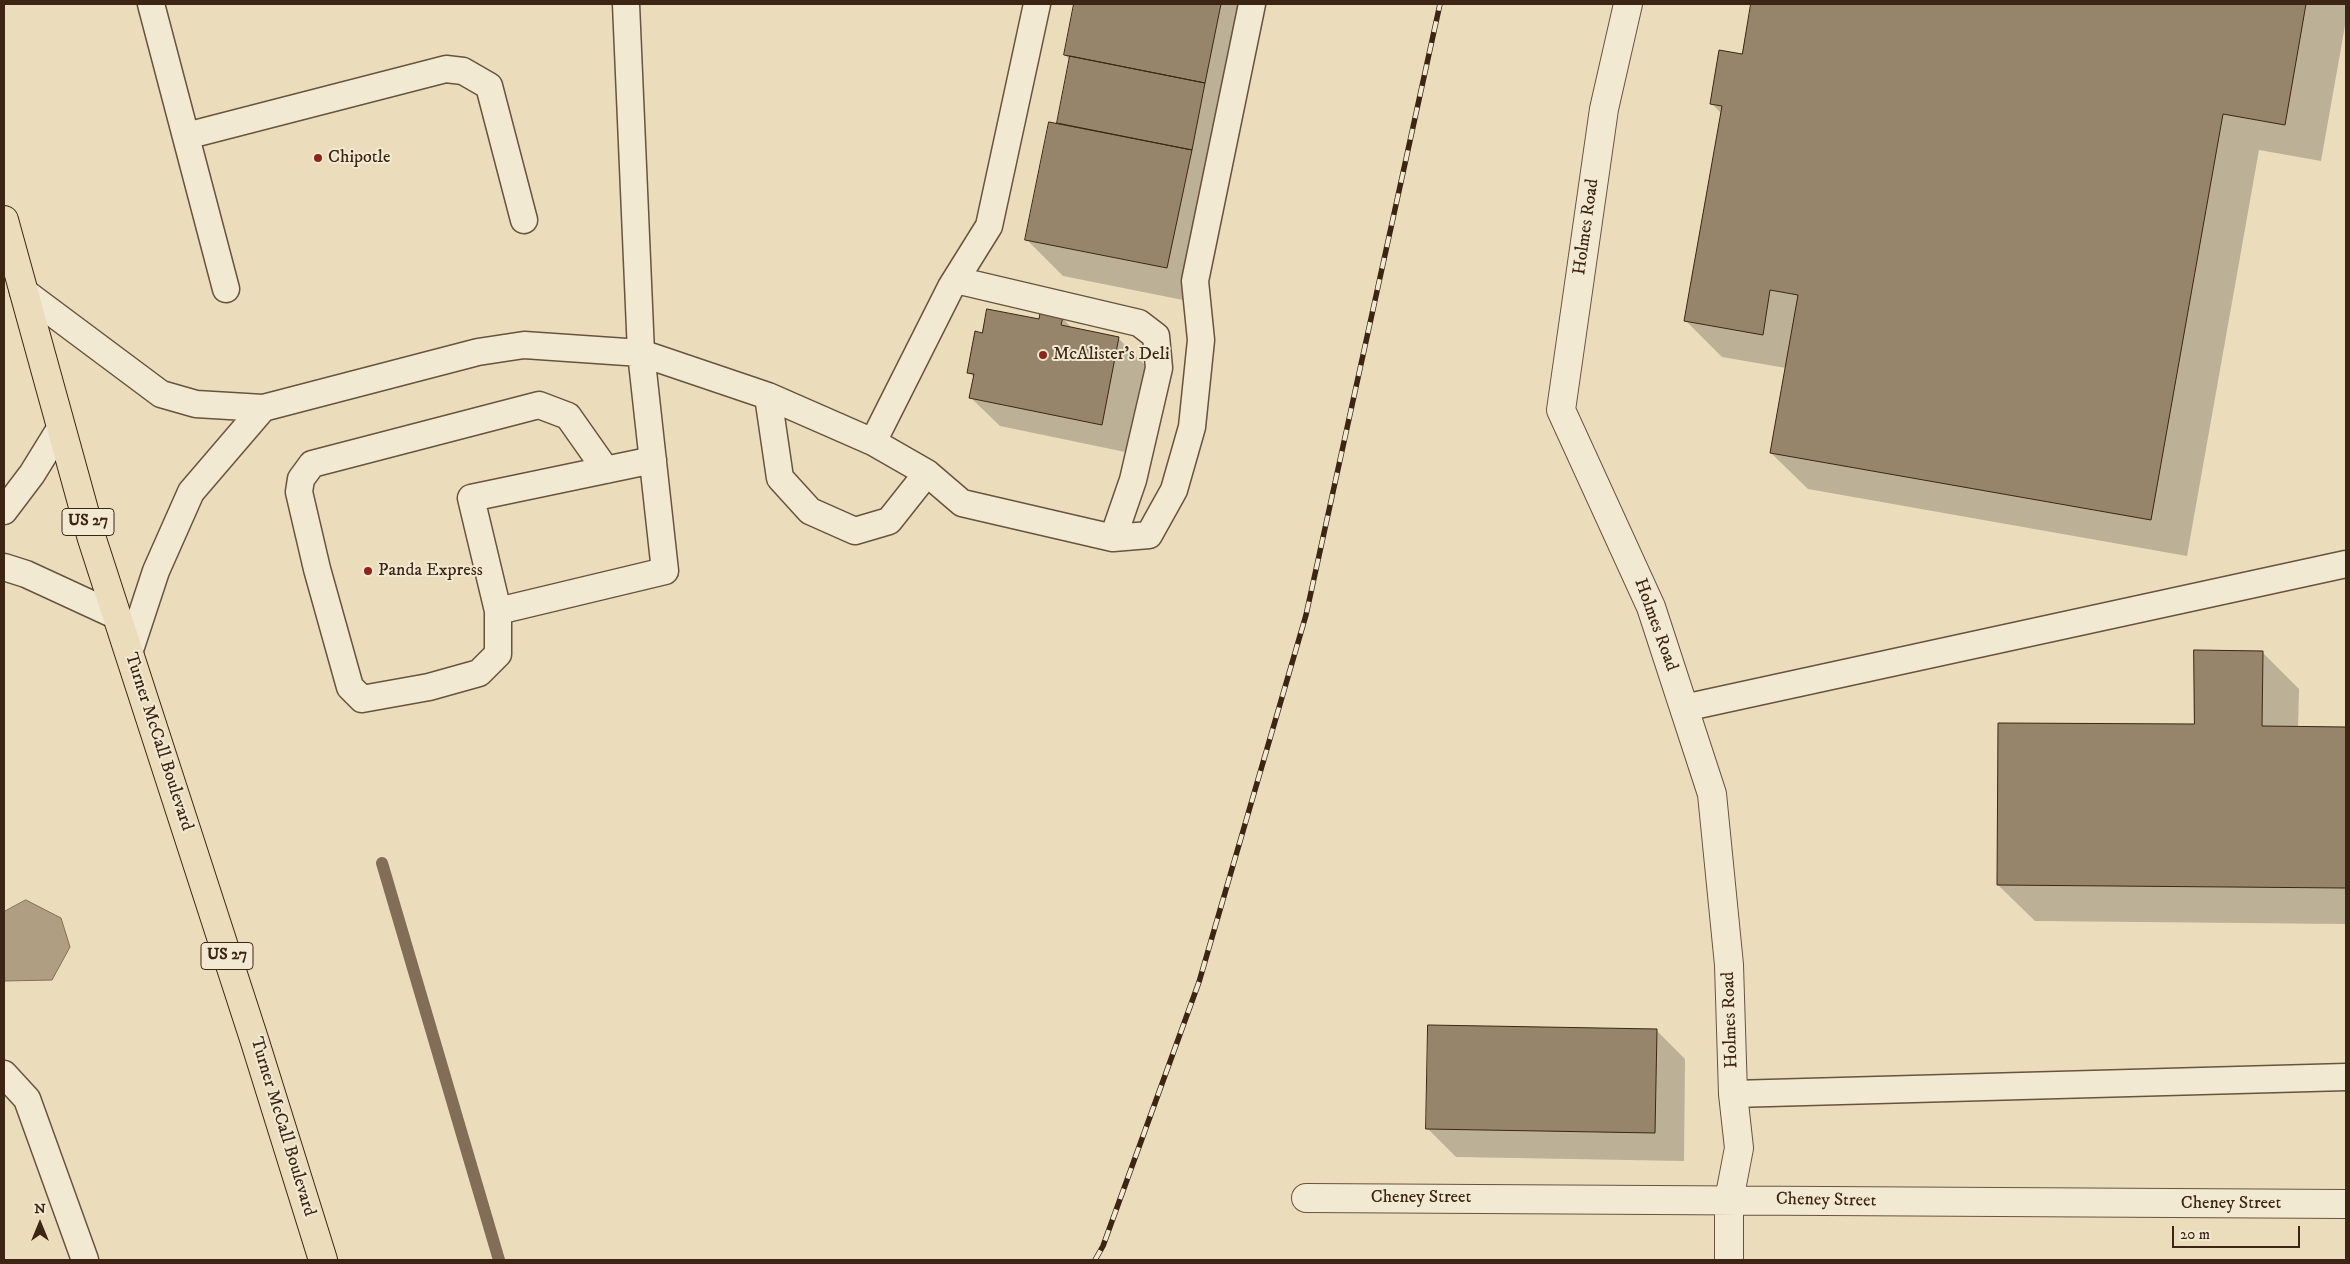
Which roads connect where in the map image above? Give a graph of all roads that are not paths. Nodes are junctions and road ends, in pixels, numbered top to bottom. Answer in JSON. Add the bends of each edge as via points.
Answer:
{"nodes":[{"id":1,"x":151,"y":4,"type":"edge"},
{"id":2,"x":626,"y":4,"type":"edge"},
{"id":3,"x":1037,"y":4,"type":"edge"},
{"id":4,"x":1252,"y":4,"type":"edge"},
{"id":5,"x":1628,"y":4,"type":"edge"},
{"id":6,"x":186,"y":136,"type":"junction"},
{"id":7,"x":4,"y":220,"type":"edge"},
{"id":8,"x":524,"y":220,"type":"dead end"},
{"id":9,"x":956,"y":280,"type":"junction"},
{"id":10,"x":226,"y":289,"type":"dead end"},
{"id":11,"x":24,"y":291,"type":"junction"},
{"id":12,"x":641,"y":353,"type":"junction"},
{"id":13,"x":768,"y":396,"type":"junction"},
{"id":14,"x":263,"y":408,"type":"junction"},
{"id":15,"x":61,"y":427,"type":"junction"},
{"id":16,"x":873,"y":442,"type":"junction"},
{"id":17,"x":653,"y":460,"type":"junction"},
{"id":18,"x":606,"y":470,"type":"junction"},
{"id":19,"x":927,"y":473,"type":"junction"},
{"id":20,"x":4,"y":511,"type":"edge"},
{"id":21,"x":1113,"y":538,"type":"junction"},
{"id":22,"x":2346,"y":564,"type":"edge"},
{"id":23,"x":4,"y":567,"type":"edge"},
{"id":24,"x":498,"y":611,"type":"junction"},
{"id":25,"x":117,"y":616,"type":"junction"},
{"id":26,"x":129,"y":653,"type":"junction"},
{"id":27,"x":1684,"y":708,"type":"junction"},
{"id":28,"x":4,"y":1074,"type":"edge"},
{"id":29,"x":2346,"y":1077,"type":"edge"},
{"id":30,"x":1733,"y":1094,"type":"junction"},
{"id":31,"x":1306,"y":1198,"type":"dead end"},
{"id":32,"x":1729,"y":1200,"type":"junction"},
{"id":33,"x":2346,"y":1204,"type":"edge"},
{"id":34,"x":85,"y":1260,"type":"edge"},
{"id":35,"x":323,"y":1260,"type":"edge"},
{"id":36,"x":1728,"y":1260,"type":"edge"}],
"edges":[{"from":1,"to":6,"type":"lane"},
{"from":2,"to":12,"type":"lane"},
{"from":3,"to":9,"type":"lane","via":[[989,226]]},
{"from":4,"to":21,"type":"lane","via":[[1195,281],[1201,340],[1192,427],[1174,490],[1150,535]]},
{"from":5,"to":27,"type":"street","name":"Holmes Road","via":[[1604,109],[1561,410],[1651,607]]},
{"from":6,"to":8,"type":"lane","via":[[446,69],[463,71],[489,86]]},
{"from":6,"to":10,"type":"lane"},
{"from":7,"to":11,"type":"main road","name":"Turner McCall Boulevard","number":"US 27"},
{"from":9,"to":16,"type":"lane"},
{"from":9,"to":21,"type":"lane","via":[[1139,323],[1156,336],[1159,368],[1133,480]]},
{"from":11,"to":14,"type":"lane","via":[[161,394],[196,404]]},
{"from":11,"to":15,"type":"main road","name":"Turner McCall Boulevard","number":"US 27"},
{"from":12,"to":13,"type":"lane"},
{"from":12,"to":14,"type":"lane","via":[[524,345],[478,352]]},
{"from":12,"to":17,"type":"lane"},
{"from":13,"to":16,"type":"lane"},
{"from":13,"to":19,"type":"lane","via":[[780,478],[810,511],[855,531],[889,520]]},
{"from":14,"to":26,"type":"lane","via":[[191,492],[156,571]]},
{"from":15,"to":20,"type":"lane"},
{"from":15,"to":25,"type":"main road","name":"Turner McCall Boulevard","number":"US 27"},
{"from":16,"to":19,"type":"lane"},
{"from":17,"to":18,"type":"lane"},
{"from":17,"to":24,"type":"lane","via":[[665,571]]},
{"from":18,"to":24,"type":"lane","via":[[471,498]]},
{"from":18,"to":24,"type":"lane","via":[[568,416],[539,405],[312,464],[301,479],[299,492],[350,687],[362,699],[429,687],[480,673],[498,654]]},
{"from":19,"to":21,"type":"lane","via":[[962,503]]},
{"from":22,"to":27,"type":"lane"},
{"from":23,"to":25,"type":"lane"},
{"from":25,"to":26,"type":"main road","name":"Turner McCall Boulevard","number":"US 27"},
{"from":26,"to":35,"type":"main road","name":"Turner McCall Boulevard","number":"US 27"},
{"from":27,"to":30,"type":"street","name":"Holmes Road","via":[[1712,794],[1729,965]]},
{"from":28,"to":34,"type":"lane","via":[[27,1098]]},
{"from":29,"to":30,"type":"lane"},
{"from":30,"to":32,"type":"street","name":"Holmes Road","via":[[1739,1148]]},
{"from":31,"to":32,"type":"street","name":"Cheney Street"},
{"from":32,"to":33,"type":"street","name":"Cheney Street"},
{"from":32,"to":36,"type":"street","name":"Holmes Road"}]}
